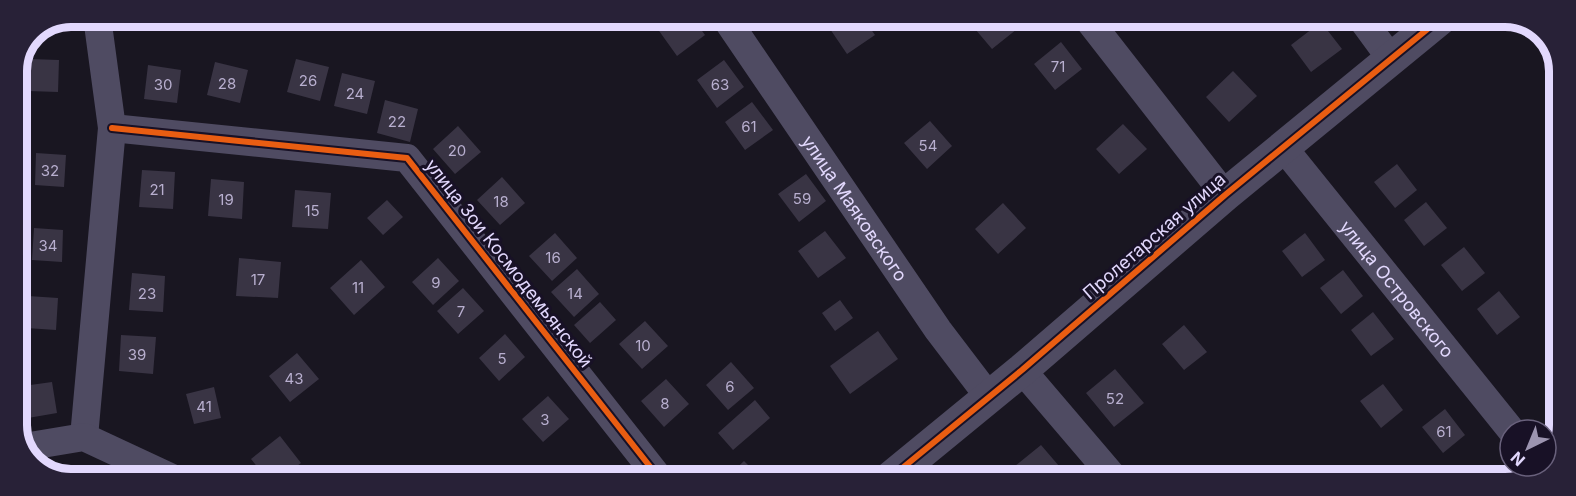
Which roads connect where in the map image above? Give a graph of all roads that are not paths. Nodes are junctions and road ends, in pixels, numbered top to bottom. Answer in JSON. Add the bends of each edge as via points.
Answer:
{"nodes":[{"id":1,"x":98,"y":27,"type":"edge"},
{"id":2,"x":732,"y":27,"type":"edge"},
{"id":3,"x":1094,"y":27,"type":"edge"},
{"id":4,"x":1368,"y":27,"type":"edge"},
{"id":5,"x":1430,"y":27,"type":"edge"},
{"id":6,"x":1391,"y":58,"type":"junction"},
{"id":7,"x":112,"y":128,"type":"junction"},
{"id":8,"x":1283,"y":147,"type":"junction"},
{"id":9,"x":1225,"y":195,"type":"junction"},
{"id":10,"x":1022,"y":370,"type":"junction"},
{"id":11,"x":989,"y":397,"type":"junction"},
{"id":12,"x":1501,"y":418,"type":"edge"},
{"id":13,"x":84,"y":437,"type":"junction"},
{"id":14,"x":32,"y":446,"type":"edge"},
{"id":15,"x":153,"y":469,"type":"edge"},
{"id":16,"x":652,"y":469,"type":"edge"},
{"id":17,"x":901,"y":469,"type":"edge"},
{"id":18,"x":1106,"y":469,"type":"edge"}],
"edges":[{"from":1,"to":7,"type":"street"},
{"from":2,"to":11,"type":"street","name":"улица Маяковского","via":[[938,330]]},
{"from":3,"to":9,"type":"street"},
{"from":4,"to":6,"type":"street"},
{"from":5,"to":6,"type":"street","name":"Пролетарская улица"},
{"from":6,"to":8,"type":"street","name":"Пролетарская улица"},
{"from":7,"to":13,"type":"street"},
{"from":7,"to":16,"type":"street","name":"улица Зои Космодемьянской","via":[[407,158]]},
{"from":8,"to":9,"type":"street","name":"Пролетарская улица"},
{"from":8,"to":12,"type":"street","name":"улица Островского"},
{"from":9,"to":10,"type":"street","name":"Пролетарская улица"},
{"from":10,"to":11,"type":"street","name":"Пролетарская улица"},
{"from":10,"to":18,"type":"street"},
{"from":11,"to":17,"type":"street","name":"Пролетарская улица"},
{"from":13,"to":14,"type":"street"},
{"from":13,"to":15,"type":"street"}]}
